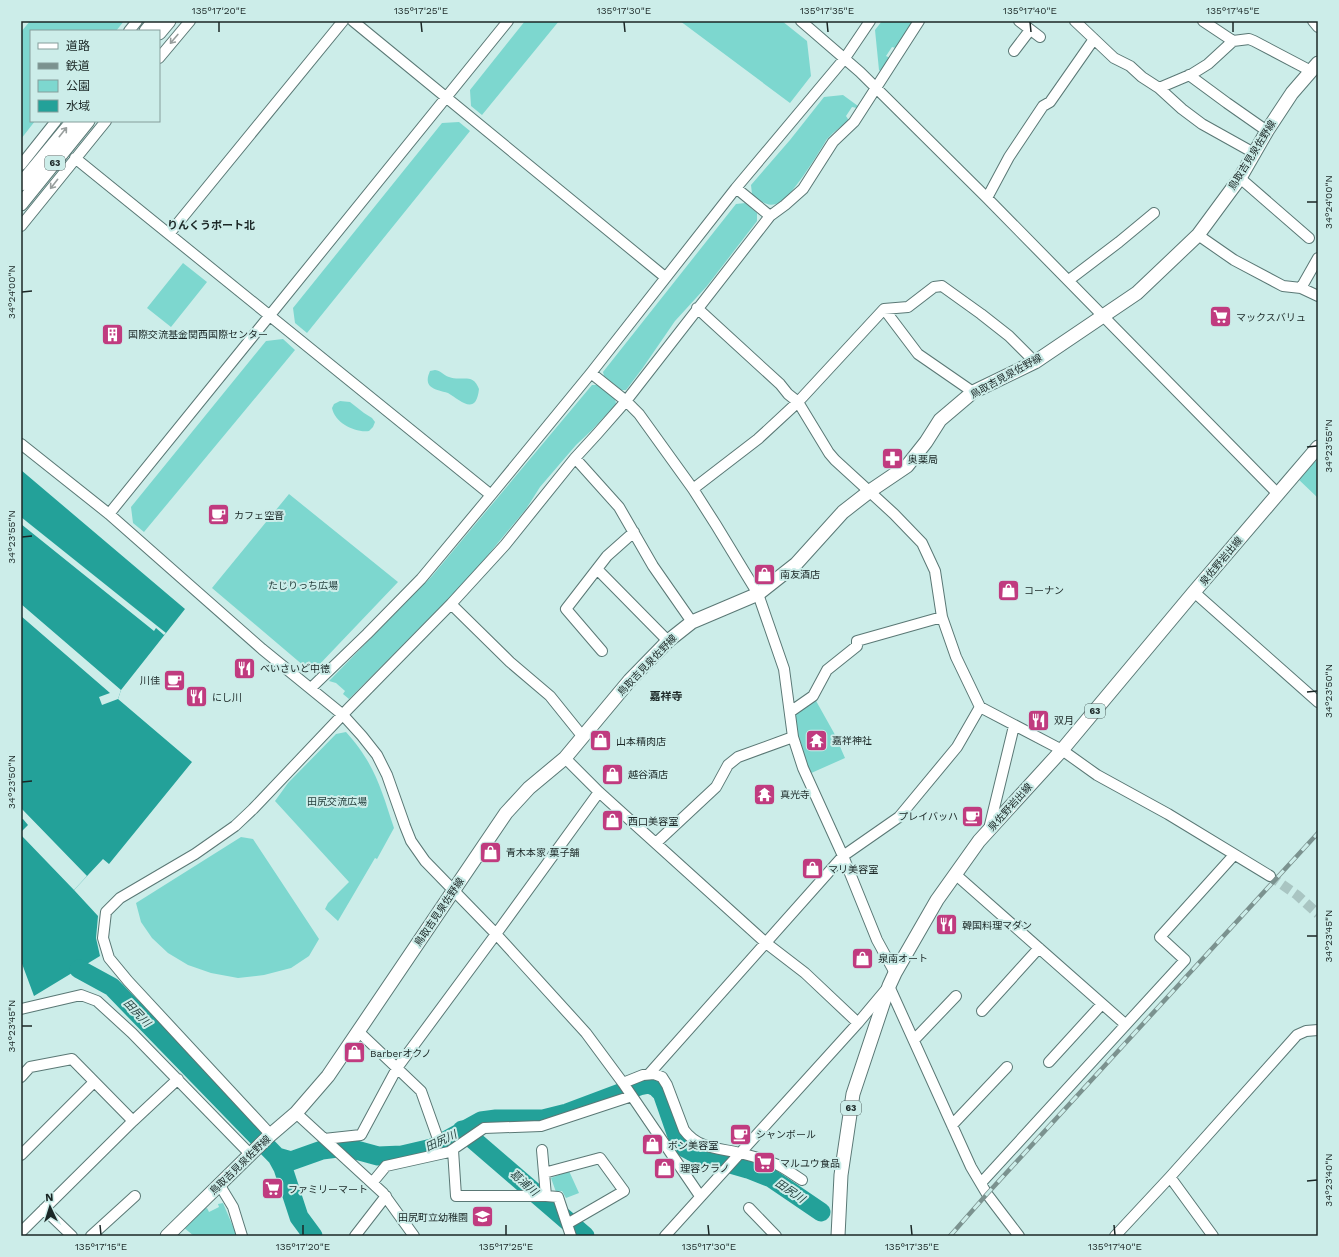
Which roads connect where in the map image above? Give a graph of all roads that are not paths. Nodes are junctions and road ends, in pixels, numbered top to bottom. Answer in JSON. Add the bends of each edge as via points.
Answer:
{"nodes":[{"id":1,"x":137,"y":21,"type":"edge"},
{"id":2,"x":154,"y":21,"type":"edge"},
{"id":3,"x":169,"y":21,"type":"edge"},
{"id":4,"x":190,"y":21,"type":"edge"},
{"id":5,"x":343,"y":21,"type":"edge"},
{"id":6,"x":353,"y":21,"type":"edge"},
{"id":7,"x":508,"y":21,"type":"edge"},
{"id":8,"x":801,"y":21,"type":"edge"},
{"id":9,"x":870,"y":21,"type":"edge"},
{"id":10,"x":919,"y":21,"type":"edge"},
{"id":11,"x":1019,"y":21,"type":"edge"},
{"id":12,"x":1075,"y":21,"type":"edge"},
{"id":13,"x":1203,"y":21,"type":"edge"},
{"id":14,"x":1313,"y":21,"type":"edge"},
{"id":15,"x":1318,"y":27,"type":"edge"},
{"id":16,"x":130,"y":30,"type":"edge"},
{"id":17,"x":147,"y":30,"type":"edge"},
{"id":18,"x":1030,"y":30,"type":"junction"},
{"id":19,"x":160,"y":32,"type":"edge"},
{"id":20,"x":1040,"y":37,"type":"dead end"},
{"id":21,"x":1094,"y":39,"type":"junction"},
{"id":22,"x":1233,"y":42,"type":"junction"},
{"id":23,"x":1014,"y":51,"type":"dead end"},
{"id":24,"x":160,"y":57,"type":"edge"},
{"id":25,"x":845,"y":58,"type":"junction"},
{"id":26,"x":1314,"y":67,"type":"edge"},
{"id":27,"x":1189,"y":75,"type":"junction"},
{"id":28,"x":876,"y":88,"type":"junction"},
{"id":29,"x":1159,"y":88,"type":"junction"},
{"id":30,"x":446,"y":97,"type":"junction"},
{"id":31,"x":55,"y":122,"type":"edge"},
{"id":32,"x":71,"y":122,"type":"edge"},
{"id":33,"x":87,"y":122,"type":"edge"},
{"id":34,"x":105,"y":122,"type":"edge"},
{"id":35,"x":1267,"y":131,"type":"junction"},
{"id":36,"x":1254,"y":153,"type":"junction"},
{"id":37,"x":75,"y":158,"type":"junction"},
{"id":38,"x":21,"y":165,"type":"edge"},
{"id":39,"x":1240,"y":178,"type":"junction"},
{"id":40,"x":21,"y":184,"type":"edge"},
{"id":41,"x":736,"y":188,"type":"junction"},
{"id":42,"x":987,"y":198,"type":"junction"},
{"id":43,"x":21,"y":204,"type":"edge"},
{"id":44,"x":1154,"y":213,"type":"dead end"},
{"id":45,"x":770,"y":216,"type":"junction"},
{"id":46,"x":21,"y":226,"type":"edge"},
{"id":47,"x":169,"y":234,"type":"junction"},
{"id":48,"x":1198,"y":235,"type":"junction"},
{"id":49,"x":1309,"y":238,"type":"dead end"},
{"id":50,"x":1318,"y":258,"type":"edge"},
{"id":51,"x":665,"y":277,"type":"junction"},
{"id":52,"x":1069,"y":280,"type":"junction"},
{"id":53,"x":1301,"y":288,"type":"junction"},
{"id":54,"x":1318,"y":296,"type":"edge"},
{"id":55,"x":698,"y":308,"type":"junction"},
{"id":56,"x":884,"y":309,"type":"junction"},
{"id":57,"x":269,"y":316,"type":"junction"},
{"id":58,"x":1104,"y":316,"type":"junction"},
{"id":59,"x":1035,"y":362,"type":"junction"},
{"id":60,"x":590,"y":373,"type":"junction"},
{"id":61,"x":973,"y":392,"type":"junction"},
{"id":62,"x":626,"y":400,"type":"junction"},
{"id":63,"x":798,"y":402,"type":"junction"},
{"id":64,"x":21,"y":444,"type":"edge"},
{"id":65,"x":1316,"y":454,"type":"edge"},
{"id":66,"x":575,"y":458,"type":"junction"},
{"id":67,"x":693,"y":489,"type":"junction"},
{"id":68,"x":870,"y":491,"type":"junction"},
{"id":69,"x":1278,"y":494,"type":"junction"},
{"id":70,"x":491,"y":495,"type":"junction"},
{"id":71,"x":109,"y":514,"type":"junction"},
{"id":72,"x":634,"y":532,"type":"junction"},
{"id":73,"x":597,"y":568,"type":"junction"},
{"id":74,"x":1194,"y":592,"type":"junction"},
{"id":75,"x":758,"y":594,"type":"junction"},
{"id":76,"x":451,"y":604,"type":"junction"},
{"id":77,"x":942,"y":617,"type":"junction"},
{"id":78,"x":692,"y":622,"type":"junction"},
{"id":79,"x":668,"y":641,"type":"junction"},
{"id":80,"x":602,"y":652,"type":"dead end"},
{"id":81,"x":311,"y":688,"type":"junction"},
{"id":82,"x":1318,"y":702,"type":"edge"},
{"id":83,"x":980,"y":707,"type":"junction"},
{"id":84,"x":790,"y":712,"type":"junction"},
{"id":85,"x":343,"y":715,"type":"junction"},
{"id":86,"x":1014,"y":726,"type":"junction"},
{"id":87,"x":583,"y":737,"type":"junction"},
{"id":88,"x":793,"y":737,"type":"junction"},
{"id":89,"x":1062,"y":750,"type":"junction"},
{"id":90,"x":565,"y":758,"type":"junction"},
{"id":91,"x":599,"y":792,"type":"junction"},
{"id":92,"x":989,"y":831,"type":"junction"},
{"id":93,"x":656,"y":843,"type":"junction"},
{"id":94,"x":1234,"y":854,"type":"junction"},
{"id":95,"x":843,"y":856,"type":"junction"},
{"id":96,"x":955,"y":874,"type":"junction"},
{"id":97,"x":1270,"y":876,"type":"tunnel mouth"},
{"id":98,"x":453,"y":890,"type":"junction"},
{"id":99,"x":496,"y":934,"type":"junction"},
{"id":100,"x":766,"y":943,"type":"junction"},
{"id":101,"x":1039,"y":948,"type":"junction"},
{"id":102,"x":895,"y":973,"type":"junction"},
{"id":103,"x":889,"y":986,"type":"junction"},
{"id":104,"x":956,"y":996,"type":"dead end"},
{"id":105,"x":1102,"y":1004,"type":"junction"},
{"id":106,"x":21,"y":1009,"type":"edge"},
{"id":107,"x":982,"y":1011,"type":"dead end"},
{"id":108,"x":858,"y":1023,"type":"junction"},
{"id":109,"x":1125,"y":1024,"type":"junction"},
{"id":110,"x":1318,"y":1030,"type":"edge"},
{"id":111,"x":359,"y":1032,"type":"junction"},
{"id":112,"x":914,"y":1040,"type":"junction"},
{"id":113,"x":1049,"y":1062,"type":"dead end"},
{"id":114,"x":1007,"y":1067,"type":"dead end"},
{"id":115,"x":397,"y":1068,"type":"junction"},
{"id":116,"x":649,"y":1074,"type":"junction"},
{"id":117,"x":21,"y":1077,"type":"edge"},
{"id":118,"x":178,"y":1079,"type":"junction"},
{"id":119,"x":94,"y":1082,"type":"junction"},
{"id":120,"x":623,"y":1083,"type":"junction"},
{"id":121,"x":632,"y":1096,"type":"junction"},
{"id":122,"x":296,"y":1113,"type":"junction"},
{"id":123,"x":133,"y":1121,"type":"junction"},
{"id":124,"x":952,"y":1125,"type":"junction"},
{"id":125,"x":270,"y":1136,"type":"junction"},
{"id":126,"x":437,"y":1136,"type":"dead end"},
{"id":127,"x":324,"y":1139,"type":"junction"},
{"id":128,"x":453,"y":1150,"type":"junction"},
{"id":129,"x":542,"y":1150,"type":"dead end"},
{"id":130,"x":254,"y":1152,"type":"junction"},
{"id":131,"x":740,"y":1153,"type":"junction"},
{"id":132,"x":21,"y":1155,"type":"edge"},
{"id":133,"x":544,"y":1173,"type":"junction"},
{"id":134,"x":1170,"y":1177,"type":"junction"},
{"id":135,"x":802,"y":1180,"type":"dead end"},
{"id":136,"x":372,"y":1183,"type":"junction"},
{"id":137,"x":981,"y":1183,"type":"junction"},
{"id":138,"x":219,"y":1184,"type":"junction"},
{"id":139,"x":135,"y":1196,"type":"dead end"},
{"id":140,"x":386,"y":1196,"type":"junction"},
{"id":141,"x":546,"y":1196,"type":"junction"},
{"id":142,"x":700,"y":1196,"type":"junction"},
{"id":143,"x":749,"y":1208,"type":"dead end"},
{"id":144,"x":44,"y":1209,"type":"junction"},
{"id":145,"x":567,"y":1224,"type":"junction"},
{"id":146,"x":21,"y":1232,"type":"edge"},
{"id":147,"x":72,"y":1236,"type":"edge"},
{"id":148,"x":91,"y":1236,"type":"edge"},
{"id":149,"x":167,"y":1236,"type":"edge"},
{"id":150,"x":242,"y":1236,"type":"edge"},
{"id":151,"x":355,"y":1236,"type":"edge"},
{"id":152,"x":414,"y":1236,"type":"edge"},
{"id":153,"x":571,"y":1236,"type":"edge"},
{"id":154,"x":665,"y":1236,"type":"edge"},
{"id":155,"x":776,"y":1236,"type":"edge"},
{"id":156,"x":838,"y":1236,"type":"edge"},
{"id":157,"x":1019,"y":1236,"type":"edge"},
{"id":158,"x":1115,"y":1236,"type":"edge"},
{"id":159,"x":1213,"y":1236,"type":"edge"}],
"edges":[{"from":1,"to":16,"type":"street"},
{"from":2,"to":17,"type":"main road"},
{"from":3,"to":19,"type":"main road"},
{"from":4,"to":24,"type":"street","one_way":true},
{"from":5,"to":47,"type":"street"},
{"from":6,"to":30,"type":"street"},
{"from":7,"to":30,"type":"street"},
{"from":8,"to":25,"type":"street"},
{"from":9,"to":25,"type":"street"},
{"from":10,"to":28,"type":"street"},
{"from":11,"to":18,"type":"street"},
{"from":12,"to":21,"type":"street"},
{"from":13,"to":22,"type":"street"},
{"from":14,"to":15,"type":"street"},
{"from":18,"to":20,"type":"street"},
{"from":18,"to":23,"type":"street"},
{"from":21,"to":29,"type":"street","via":[[1114,58],[1130,66]]},
{"from":21,"to":42,"type":"street","via":[[1009,156]]},
{"from":22,"to":26,"type":"street","via":[[1249,39]]},
{"from":22,"to":27,"type":"street","via":[[1208,64]]},
{"from":25,"to":28,"type":"street"},
{"from":25,"to":41,"type":"street"},
{"from":26,"to":35,"type":"main road","name":"鳥取吉見泉佐野線","via":[[1292,93]]},
{"from":27,"to":29,"type":"street"},
{"from":27,"to":35,"type":"street"},
{"from":28,"to":42,"type":"street"},
{"from":28,"to":45,"type":"street","via":[[854,122],[833,142],[803,189]]},
{"from":29,"to":36,"type":"street","via":[[1202,124]]},
{"from":30,"to":51,"type":"street"},
{"from":30,"to":57,"type":"street"},
{"from":31,"to":38,"type":"street"},
{"from":40,"to":32,"type":"main road","number":"63","one_way":true},
{"from":33,"to":43,"type":"main road","number":"63"},
{"from":34,"to":37,"type":"street"},
{"from":35,"to":36,"type":"main road","name":"鳥取吉見泉佐野線"},
{"from":36,"to":39,"type":"main road","name":"鳥取吉見泉佐野線"},
{"from":37,"to":46,"type":"street","one_way":true},
{"from":37,"to":47,"type":"street"},
{"from":39,"to":48,"type":"main road","name":"鳥取吉見泉佐野線"},
{"from":39,"to":49,"type":"street"},
{"from":41,"to":45,"type":"street"},
{"from":41,"to":51,"type":"street"},
{"from":42,"to":52,"type":"street"},
{"from":44,"to":52,"type":"street"},
{"from":45,"to":55,"type":"street"},
{"from":47,"to":57,"type":"street"},
{"from":48,"to":53,"type":"street","via":[[1234,260],[1283,286]]},
{"from":48,"to":58,"type":"main road","name":"鳥取吉見泉佐野線","via":[[1137,293]]},
{"from":50,"to":53,"type":"street"},
{"from":51,"to":60,"type":"street"},
{"from":52,"to":58,"type":"street"},
{"from":53,"to":54,"type":"street"},
{"from":55,"to":62,"type":"street"},
{"from":55,"to":63,"type":"street"},
{"from":56,"to":59,"type":"street","via":[[908,307],[934,287],[942,286],[1009,336]]},
{"from":56,"to":61,"type":"street","via":[[918,354]]},
{"from":56,"to":63,"type":"street"},
{"from":57,"to":70,"type":"street"},
{"from":57,"to":71,"type":"street"},
{"from":58,"to":59,"type":"main road","name":"鳥取吉見泉佐野線"},
{"from":58,"to":69,"type":"street"},
{"from":59,"to":61,"type":"main road","name":"鳥取吉見泉佐野線"},
{"from":60,"to":62,"type":"street"},
{"from":60,"to":70,"type":"street"},
{"from":61,"to":68,"type":"main road","name":"鳥取吉見泉佐野線","via":[[940,420],[907,466]]},
{"from":62,"to":66,"type":"street"},
{"from":62,"to":67,"type":"street"},
{"from":63,"to":67,"type":"street","via":[[758,439]]},
{"from":63,"to":68,"type":"street","via":[[829,453]]},
{"from":64,"to":71,"type":"street"},
{"from":65,"to":69,"type":"main road","name":"泉佐野岩出線","number":"63"},
{"from":66,"to":72,"type":"street","via":[[619,507]]},
{"from":66,"to":76,"type":"street","via":[[505,545]]},
{"from":67,"to":75,"type":"street"},
{"from":68,"to":75,"type":"main road","name":"鳥取吉見泉佐野線","via":[[843,512],[796,564]]},
{"from":68,"to":77,"type":"street","via":[[922,543],[936,571]]},
{"from":69,"to":74,"type":"main road","name":"泉佐野岩出線","number":"63"},
{"from":70,"to":81,"type":"street","via":[[421,579]]},
{"from":71,"to":81,"type":"street","via":[[251,639]]},
{"from":72,"to":73,"type":"street"},
{"from":72,"to":78,"type":"street","via":[[653,566]]},
{"from":73,"to":79,"type":"street"},
{"from":73,"to":80,"type":"street","via":[[566,610]]},
{"from":74,"to":82,"type":"street"},
{"from":74,"to":89,"type":"main road","name":"泉佐野岩出線","number":"63"},
{"from":75,"to":78,"type":"main road","name":"鳥取吉見泉佐野線"},
{"from":75,"to":84,"type":"street","via":[[784,669]]},
{"from":76,"to":85,"type":"street"},
{"from":76,"to":87,"type":"street","via":[[510,662],[550,696]]},
{"from":77,"to":83,"type":"street","via":[[956,657]]},
{"from":77,"to":84,"type":"street","via":[[857,640],[857,646],[827,670],[813,696]]},
{"from":78,"to":79,"type":"main road","name":"鳥取吉見泉佐野線"},
{"from":79,"to":87,"type":"main road","name":"鳥取吉見泉佐野線","via":[[630,680]]},
{"from":81,"to":85,"type":"street"},
{"from":83,"to":86,"type":"street"},
{"from":83,"to":95,"type":"street","via":[[957,747],[899,817]]},
{"from":84,"to":88,"type":"street"},
{"from":85,"to":98,"type":"street","via":[[377,755],[411,841],[425,861]]},
{"from":85,"to":125,"type":"street","via":[[235,826],[195,854],[120,898],[106,912],[103,938],[109,958]]},
{"from":86,"to":89,"type":"street"},
{"from":86,"to":92,"type":"street"},
{"from":87,"to":90,"type":"main road","name":"鳥取吉見泉佐野線"},
{"from":88,"to":93,"type":"street","via":[[738,756],[728,765],[716,788]]},
{"from":88,"to":95,"type":"street","via":[[803,768]]},
{"from":89,"to":92,"type":"main road","name":"泉佐野岩出線","number":"63"},
{"from":89,"to":94,"type":"street","via":[[1097,775]]},
{"from":90,"to":91,"type":"street"},
{"from":90,"to":98,"type":"main road","name":"鳥取吉見泉佐野線","via":[[529,788],[506,813]]},
{"from":91,"to":93,"type":"street"},
{"from":91,"to":99,"type":"street"},
{"from":92,"to":96,"type":"main road","name":"泉佐野岩出線","number":"63"},
{"from":93,"to":100,"type":"street"},
{"from":94,"to":97,"type":"street"},
{"from":94,"to":109,"type":"street","via":[[1160,937],[1185,960]]},
{"from":95,"to":100,"type":"street"},
{"from":95,"to":102,"type":"street","via":[[877,940]]},
{"from":96,"to":101,"type":"street"},
{"from":96,"to":102,"type":"main road","name":"泉佐野岩出線","number":"63"},
{"from":98,"to":99,"type":"street"},
{"from":98,"to":111,"type":"main road","name":"鳥取吉見泉佐野線"},
{"from":99,"to":115,"type":"street"},
{"from":99,"to":120,"type":"street","via":[[586,1033]]},
{"from":100,"to":108,"type":"street","via":[[805,973]]},
{"from":100,"to":116,"type":"street"},
{"from":101,"to":105,"type":"street"},
{"from":101,"to":107,"type":"street"},
{"from":102,"to":103,"type":"main road","name":"泉佐野岩出線","number":"63"},
{"from":103,"to":108,"type":"street"},
{"from":103,"to":112,"type":"street"},
{"from":103,"to":156,"type":"main road","name":"泉佐野岩出線","number":"63","via":[[853,1094],[841,1175]]},
{"from":104,"to":112,"type":"street"},
{"from":105,"to":109,"type":"street"},
{"from":105,"to":113,"type":"street"},
{"from":106,"to":118,"type":"street","via":[[81,994],[97,1001]]},
{"from":108,"to":131,"type":"street"},
{"from":109,"to":137,"type":"street"},
{"from":110,"to":134,"type":"street","via":[[1297,1035]]},
{"from":111,"to":115,"type":"street"},
{"from":111,"to":122,"type":"main road","name":"鳥取吉見泉佐野線","via":[[328,1076]]},
{"from":112,"to":124,"type":"street"},
{"from":114,"to":124,"type":"street"},
{"from":115,"to":126,"type":"street","via":[[421,1091]]},
{"from":115,"to":127,"type":"street","via":[[361,1135]]},
{"from":116,"to":120,"type":"street"},
{"from":116,"to":131,"type":"street","via":[[662,1077],[689,1137],[706,1146]]},
{"from":117,"to":119,"type":"street","via":[[30,1068],[72,1058]]},
{"from":118,"to":123,"type":"street"},
{"from":118,"to":130,"type":"street"},
{"from":119,"to":123,"type":"street"},
{"from":119,"to":132,"type":"street"},
{"from":120,"to":121,"type":"street"},
{"from":121,"to":128,"type":"street","via":[[541,1126],[484,1128]]},
{"from":121,"to":142,"type":"street"},
{"from":122,"to":125,"type":"main road","name":"鳥取吉見泉佐野線"},
{"from":122,"to":127,"type":"street"},
{"from":123,"to":144,"type":"street"},
{"from":124,"to":137,"type":"street"},
{"from":125,"to":130,"type":"main road","name":"鳥取吉見泉佐野線"},
{"from":127,"to":136,"type":"street"},
{"from":128,"to":136,"type":"street","via":[[386,1166]]},
{"from":128,"to":141,"type":"street","via":[[456,1196]]},
{"from":129,"to":133,"type":"street"},
{"from":130,"to":138,"type":"main road","name":"鳥取吉見泉佐野線"},
{"from":131,"to":135,"type":"street","via":[[778,1166]]},
{"from":131,"to":142,"type":"street"},
{"from":133,"to":141,"type":"street"},
{"from":133,"to":145,"type":"street","via":[[600,1158],[624,1191]]},
{"from":134,"to":158,"type":"street"},
{"from":134,"to":159,"type":"street"},
{"from":136,"to":140,"type":"street"},
{"from":137,"to":157,"type":"street"},
{"from":138,"to":149,"type":"main road","name":"鳥取吉見泉佐野線"},
{"from":138,"to":150,"type":"street","via":[[233,1207]]},
{"from":139,"to":148,"type":"street"},
{"from":140,"to":151,"type":"street"},
{"from":140,"to":152,"type":"street"},
{"from":141,"to":145,"type":"street","via":[[558,1196]]},
{"from":142,"to":154,"type":"street"},
{"from":143,"to":155,"type":"street"},
{"from":144,"to":146,"type":"street"},
{"from":144,"to":147,"type":"street"},
{"from":145,"to":153,"type":"street"}]}
